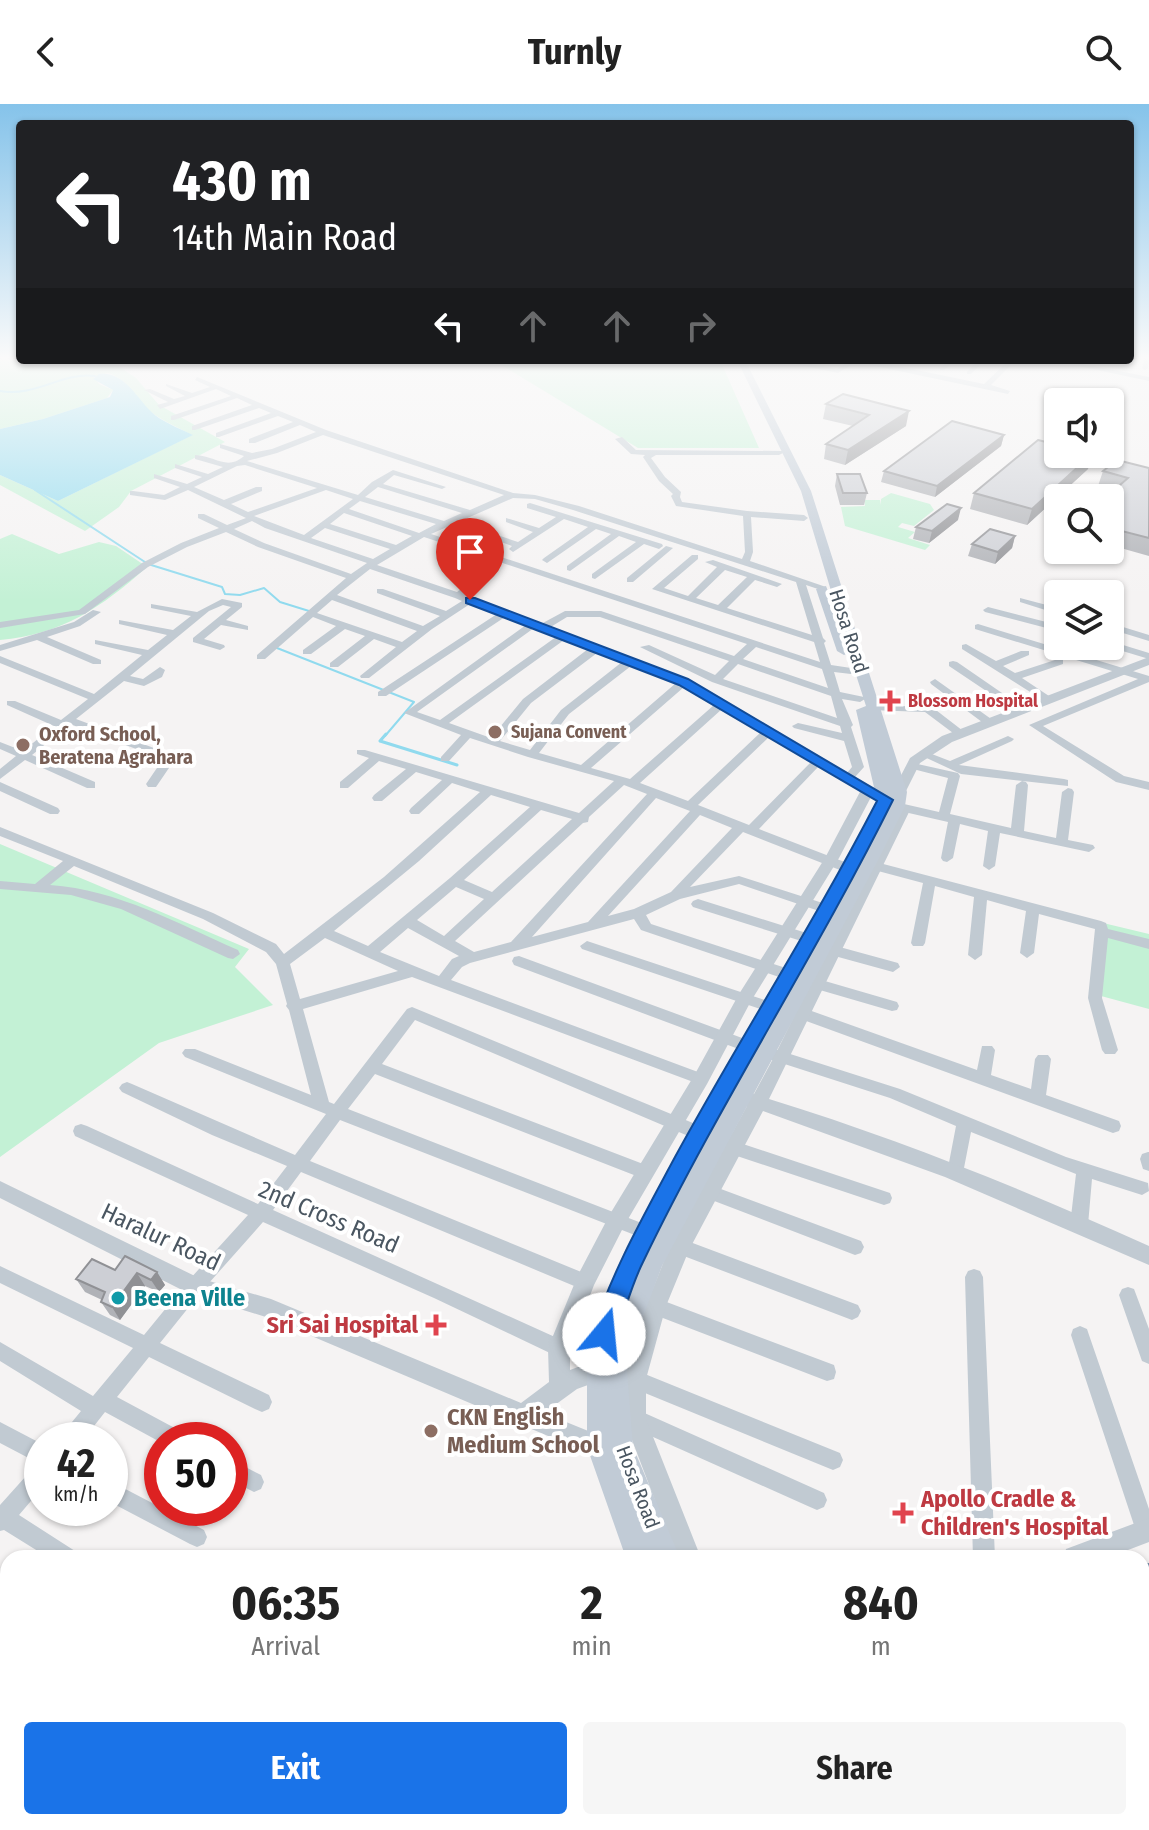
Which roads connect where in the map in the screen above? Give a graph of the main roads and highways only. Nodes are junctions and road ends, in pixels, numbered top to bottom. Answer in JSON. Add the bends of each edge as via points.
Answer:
{"nodes":[{"id":1,"x":772,"y":440,"type":"edge"},
{"id":2,"x":780,"y":440,"type":"edge"},
{"id":3,"x":841,"y":623,"type":"junction"},
{"id":4,"x":889,"y":797,"type":"junction"},
{"id":5,"x":788,"y":1010,"type":"junction"},
{"id":6,"x":766,"y":1052,"type":"junction"},
{"id":7,"x":717,"y":1142,"type":"junction"},
{"id":8,"x":664,"y":1240,"type":"junction"},
{"id":9,"x":616,"y":1373,"type":"junction"},
{"id":10,"x":637,"y":1550,"type":"edge"},
{"id":11,"x":663,"y":1550,"type":"edge"}],
"edges":[{"from":1,"to":3,"type":"main road","name":"Hosa Road","via":[[799,494],[823,592]]},
{"from":2,"to":3,"type":"main road","name":"Hosa Road","via":[[806,491]]},
{"from":3,"to":4,"type":"main road","name":"Hosa Road"},
{"from":3,"to":4,"type":"main road","name":"Hosa Road","via":[[874,708]]},
{"from":4,"to":5,"type":"main road","name":"Hosa Road","via":[[873,865]]},
{"from":4,"to":5,"type":"main road","name":"Hosa Road","via":[[790,975]]},
{"from":5,"to":6,"type":"main road","name":"Hosa Road"},
{"from":6,"to":7,"type":"main road","name":"Hosa Road"},
{"from":6,"to":7,"type":"main road","name":"Hosa Road","via":[[750,1100]]},
{"from":7,"to":8,"type":"main road","name":"Hosa Road"},
{"from":7,"to":8,"type":"main road","name":"Hosa Road","via":[[702,1189]]},
{"from":8,"to":9,"type":"main road","name":"Hosa Road","via":[[647,1303],[622,1341]]},
{"from":8,"to":9,"type":"main road","name":"Hosa Road","via":[[613,1302],[599,1355]]},
{"from":9,"to":10,"type":"main road","name":"Hosa Road","via":[[600,1447]]},
{"from":9,"to":11,"type":"main road","name":"Hosa Road","via":[[626,1415],[620,1447]]}]}
